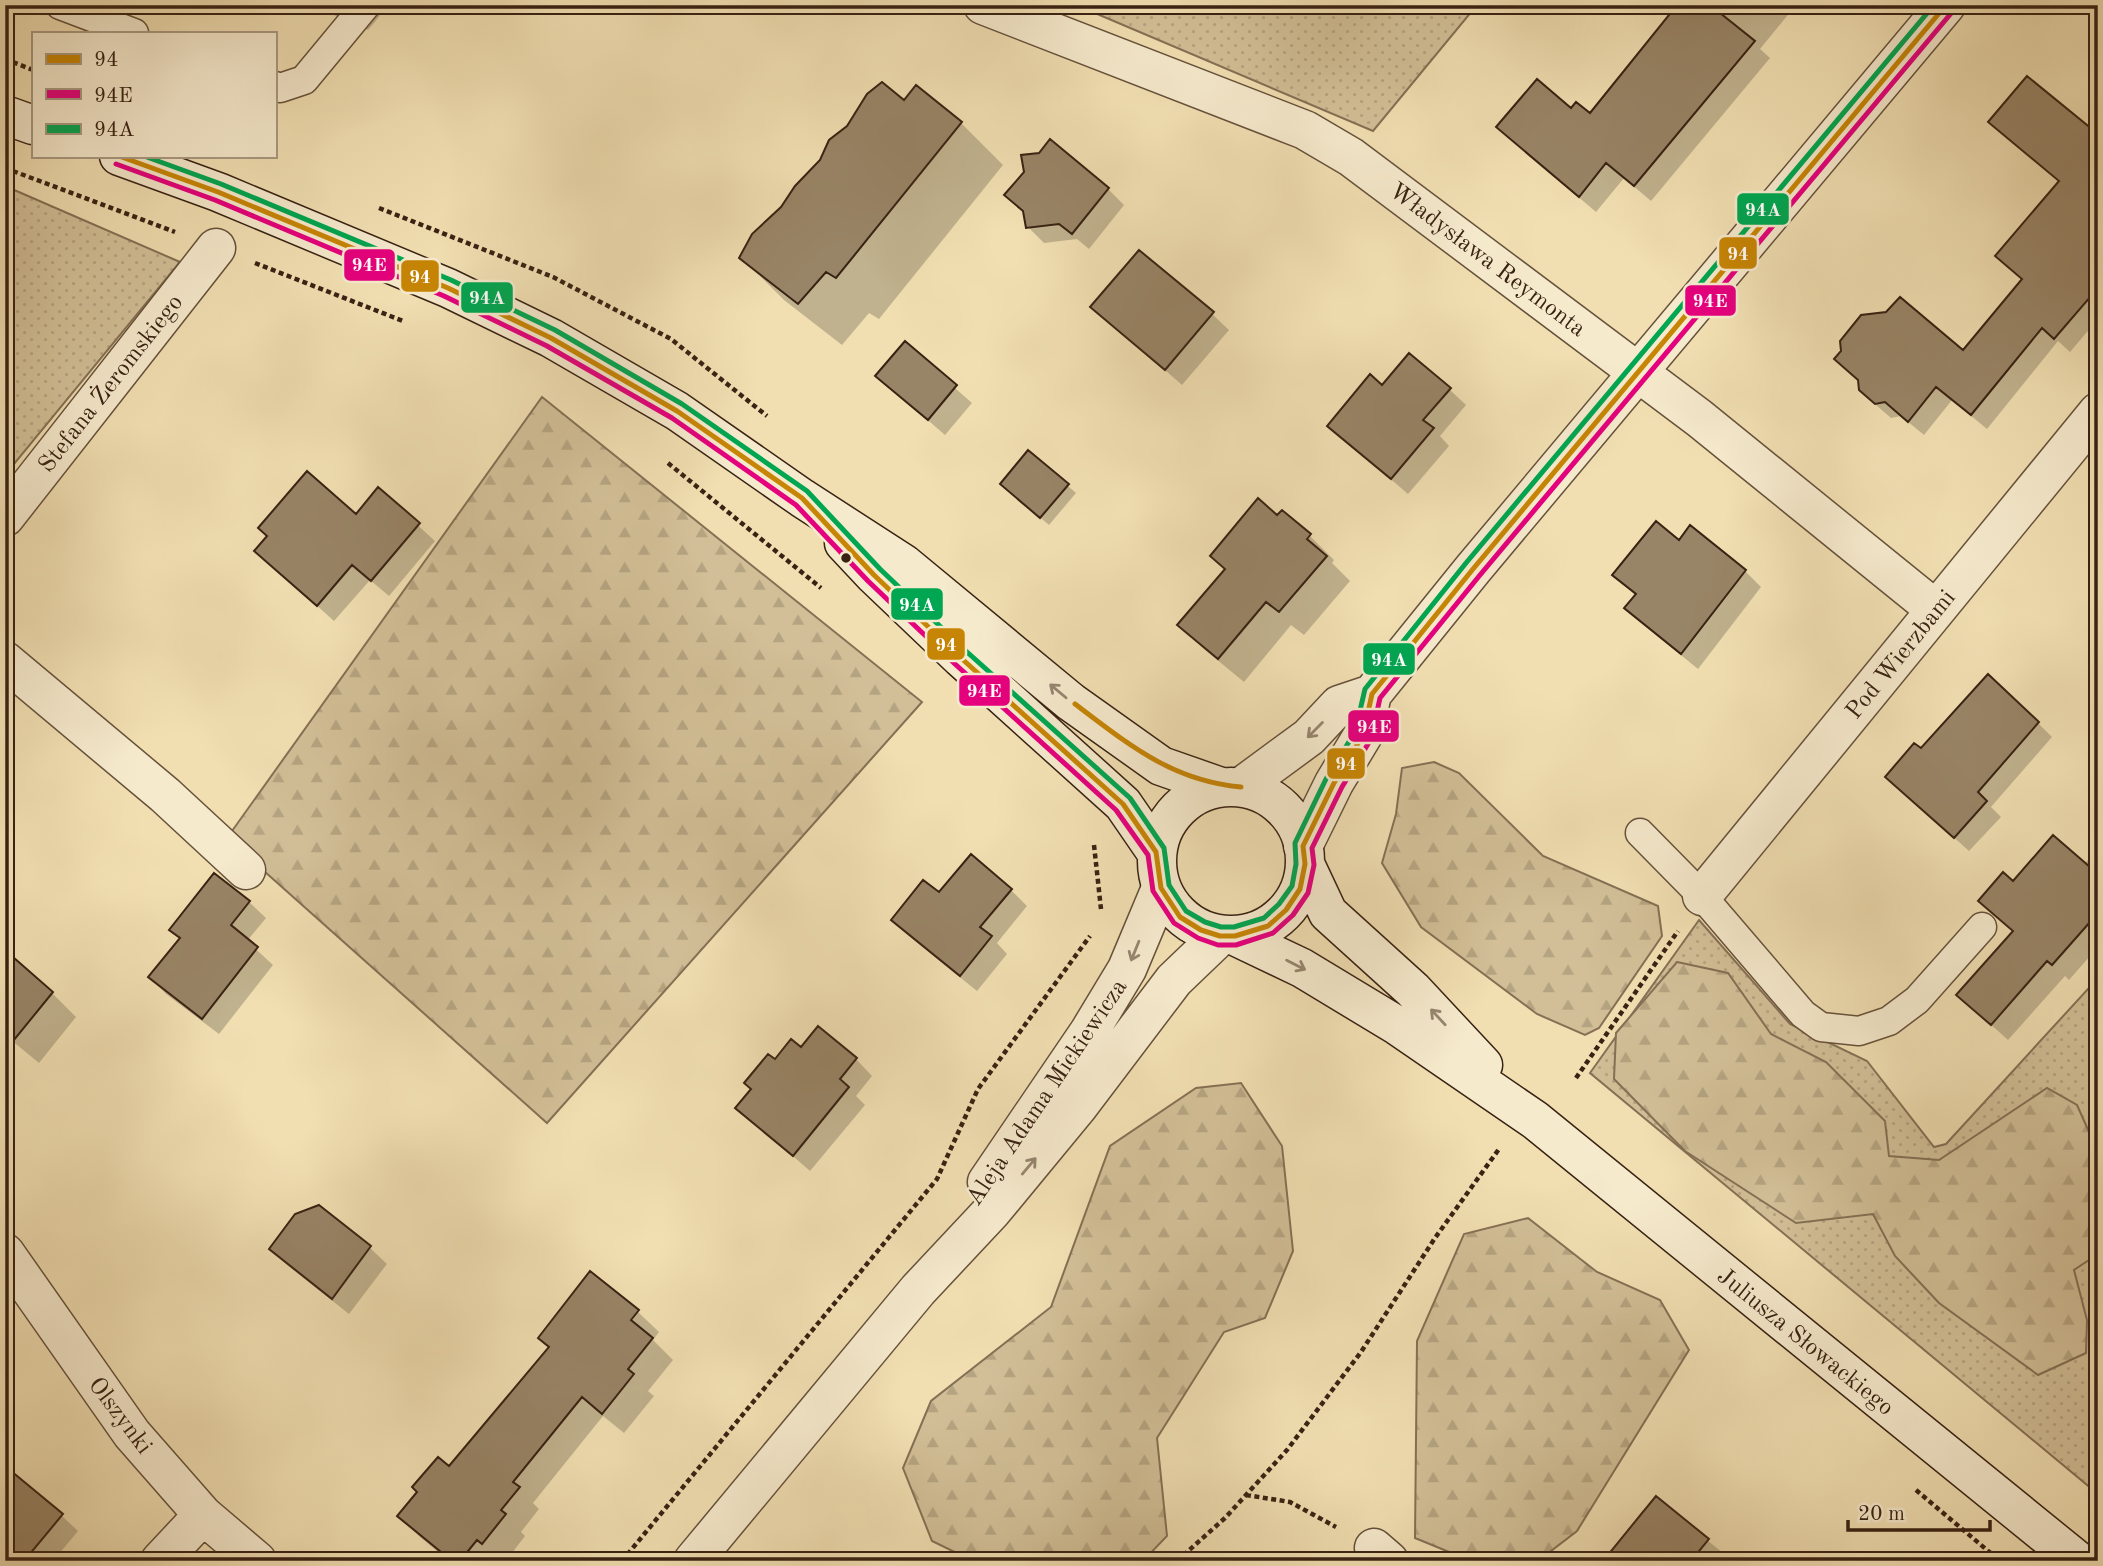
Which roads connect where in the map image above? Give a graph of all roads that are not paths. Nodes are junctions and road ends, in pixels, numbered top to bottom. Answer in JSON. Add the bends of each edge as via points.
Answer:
{"nodes":[{"id":1,"x":60,"y":5,"type":"edge"},
{"id":2,"x":366,"y":5,"type":"edge"},
{"id":3,"x":983,"y":5,"type":"edge"},
{"id":4,"x":1946,"y":5,"type":"edge"},
{"id":5,"x":131,"y":32,"type":"edge"},
{"id":6,"x":276,"y":86,"type":"edge"},
{"id":7,"x":5,"y":115,"type":"edge"},
{"id":8,"x":32,"y":125,"type":"edge"},
{"id":9,"x":124,"y":158,"type":"edge"},
{"id":10,"x":216,"y":248,"type":"road end"},
{"id":11,"x":1639,"y":373,"type":"junction"},
{"id":12,"x":2098,"y":412,"type":"edge"},
{"id":13,"x":802,"y":498,"type":"junction"},
{"id":14,"x":5,"y":517,"type":"edge"},
{"id":15,"x":1936,"y":610,"type":"junction"},
{"id":16,"x":5,"y":661,"type":"edge"},
{"id":17,"x":1372,"y":694,"type":"junction"},
{"id":18,"x":1231,"y":787,"type":"junction"},
{"id":19,"x":1640,"y":832,"type":"dead end"},
{"id":20,"x":1304,"y":855,"type":"junction"},
{"id":21,"x":246,"y":870,"type":"dead end"},
{"id":22,"x":1158,"y":870,"type":"junction"},
{"id":23,"x":1702,"y":896,"type":"junction"},
{"id":24,"x":1982,"y":927,"type":"dead end"},
{"id":25,"x":1227,"y":936,"type":"junction"},
{"id":26,"x":1535,"y":1120,"type":"junction"},
{"id":27,"x":5,"y":1253,"type":"edge"},
{"id":28,"x":918,"y":1290,"type":"junction"},
{"id":29,"x":203,"y":1515,"type":"junction"},
{"id":30,"x":160,"y":1561,"type":"edge"},
{"id":31,"x":257,"y":1561,"type":"edge"},
{"id":32,"x":693,"y":1561,"type":"edge"},
{"id":33,"x":2078,"y":1561,"type":"edge"}],
"edges":[{"from":1,"to":5,"type":"lane"},
{"from":2,"to":6,"type":"lane","via":[[304,80]]},
{"from":3,"to":11,"type":"street","name":"Władysława Reymonta","via":[[1305,130],[1351,157]]},
{"from":4,"to":11,"type":"street"},
{"from":7,"to":8,"type":"street"},
{"from":9,"to":13,"type":"street","via":[[448,288],[551,338],[677,411]]},
{"from":10,"to":14,"type":"street","name":"Stefana Żeromskiego"},
{"from":11,"to":15,"type":"street","name":"Władysława Reymonta"},
{"from":11,"to":17,"type":"street"},
{"from":12,"to":15,"type":"street","name":"Pod Wierzbami"},
{"from":18,"to":13,"type":"street","one_way":true,"via":[[1161,766],[1072,702],[904,564]]},
{"from":13,"to":22,"type":"street","via":[[961,658],[1123,804]]},
{"from":15,"to":23,"type":"street","name":"Pod Wierzbami"},
{"from":16,"to":21,"type":"street","via":[[165,795]]},
{"from":17,"to":18,"type":"street","one_way":true,"via":[[1339,705],[1309,737]]},
{"from":17,"to":20,"type":"street","via":[[1363,736],[1334,783]]},
{"from":18,"to":20,"type":"street","via":[[1258,792],[1280,806],[1299,833]]},
{"from":18,"to":22,"type":"street","via":[[1200,794],[1174,813],[1161,835]]},
{"from":19,"to":23,"type":"lane"},
{"from":20,"to":25,"type":"street","via":[[1300,889],[1286,911],[1268,926]]},
{"from":26,"to":20,"type":"street","name":"Juliusza Słowackiego","one_way":true,"via":[[1413,990],[1328,913]]},
{"from":22,"to":25,"type":"street","via":[[1181,917],[1200,930]]},
{"from":22,"to":28,"type":"street","name":"Aleja Adama Mickiewicza","one_way":true,"via":[[1128,969]]},
{"from":23,"to":24,"type":"lane","via":[[1803,1014],[1821,1027],[1859,1031],[1889,1021],[1917,1000]]},
{"from":25,"to":26,"type":"street","name":"Juliusza Słowackiego","one_way":true,"via":[[1302,968],[1398,1026]]},
{"from":28,"to":25,"type":"street","name":"Aleja Adama Mickiewicza","one_way":true,"via":[[1060,1129],[1174,981]]},
{"from":26,"to":33,"type":"street","name":"Juliusza Słowackiego"},
{"from":27,"to":29,"type":"street","name":"Olszynki","via":[[132,1434]]},
{"from":28,"to":32,"type":"street","name":"Aleja Adama Mickiewicza"},
{"from":29,"to":30,"type":"street"},
{"from":29,"to":31,"type":"street","name":"Olszynki"}]}
